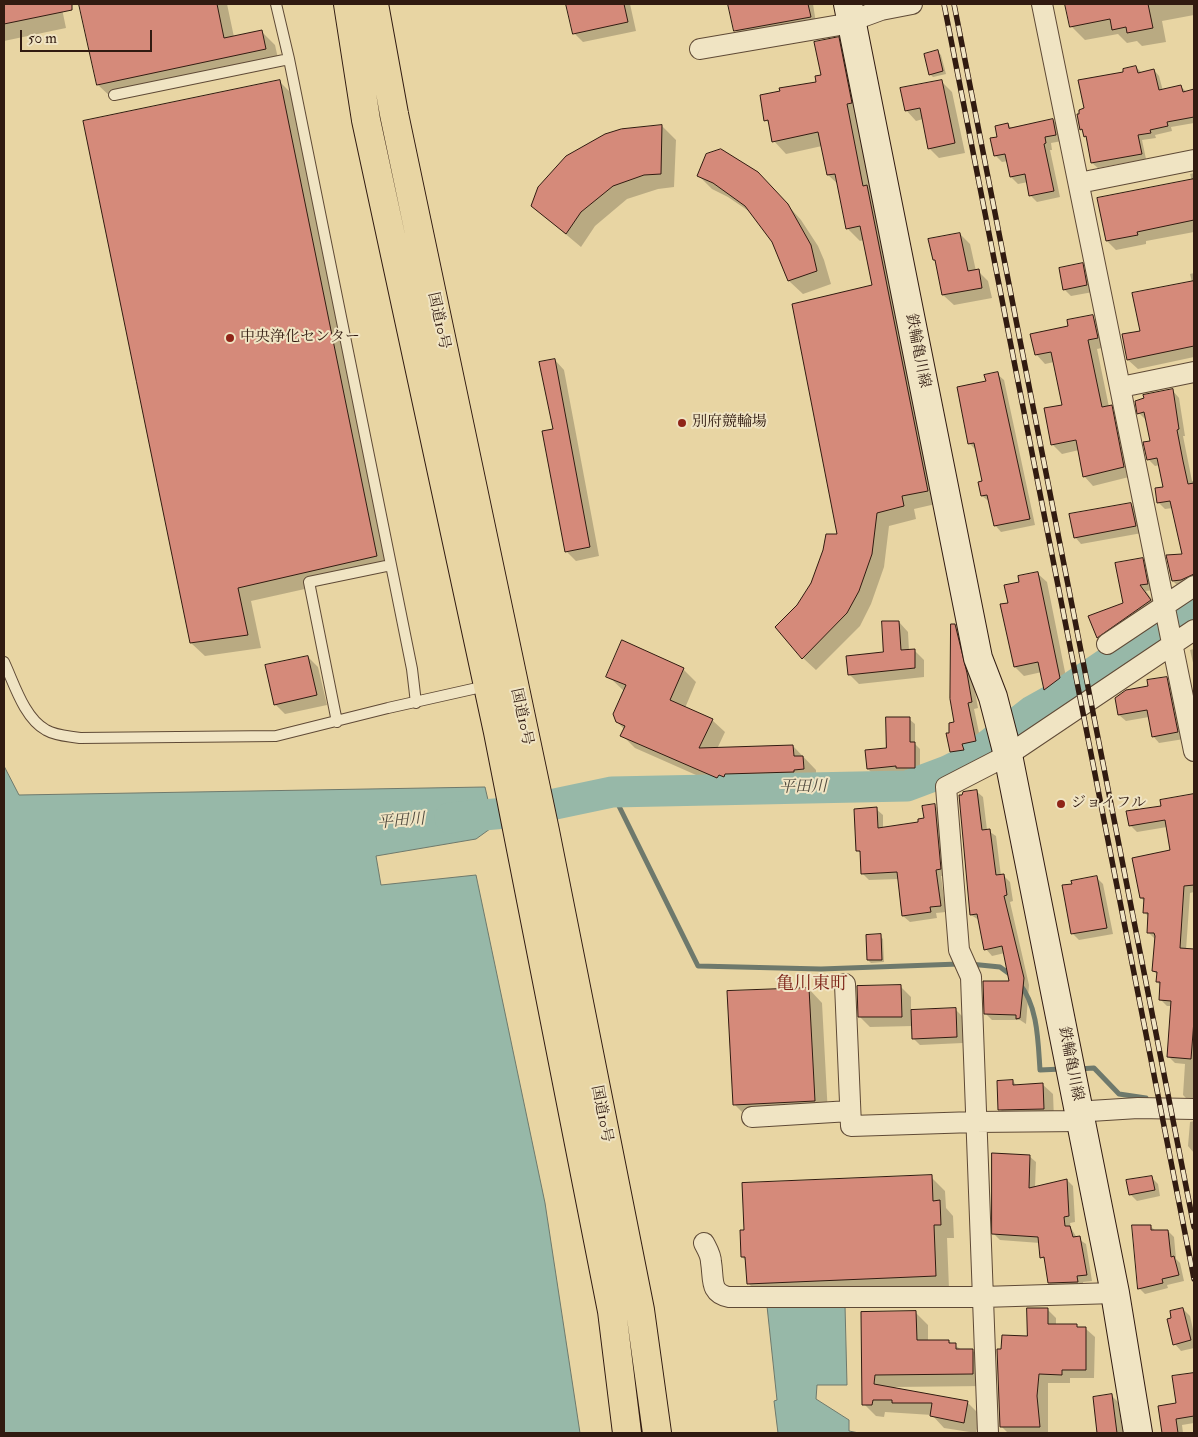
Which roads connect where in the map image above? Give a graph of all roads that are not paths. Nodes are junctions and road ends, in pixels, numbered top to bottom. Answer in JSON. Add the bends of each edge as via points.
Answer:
{"nodes":[{"id":1,"x":276,"y":4,"type":"edge"},
{"id":2,"x":348,"y":4,"type":"edge"},
{"id":3,"x":374,"y":4,"type":"edge"},
{"id":4,"x":912,"y":4,"type":"edge"},
{"id":5,"x":1042,"y":4,"type":"edge"},
{"id":6,"x":856,"y":11,"type":"edge"},
{"id":7,"x":700,"y":49,"type":"dead end"},
{"id":8,"x":289,"y":60,"type":"junction"},
{"id":9,"x":114,"y":95,"type":"dead end"},
{"id":10,"x":1194,"y":160,"type":"edge"},
{"id":11,"x":1079,"y":183,"type":"junction"},
{"id":12,"x":1194,"y":372,"type":"edge"},
{"id":13,"x":1121,"y":387,"type":"junction"},
{"id":14,"x":391,"y":565,"type":"junction"},
{"id":15,"x":1194,"y":586,"type":"edge"},
{"id":16,"x":1165,"y":605,"type":"junction"},
{"id":17,"x":1194,"y":630,"type":"edge"},
{"id":18,"x":1107,"y":644,"type":"dead end"},
{"id":19,"x":1172,"y":644,"type":"junction"},
{"id":20,"x":4,"y":662,"type":"edge"},
{"id":21,"x":501,"y":683,"type":"junction"},
{"id":22,"x":416,"y":703,"type":"junction"},
{"id":23,"x":337,"y":722,"type":"junction"},
{"id":24,"x":1194,"y":751,"type":"edge"},
{"id":25,"x":1008,"y":752,"type":"junction"},
{"id":26,"x":846,"y":984,"type":"dead end"},
{"id":27,"x":1194,"y":1109,"type":"edge"},
{"id":28,"x":850,"y":1111,"type":"junction"},
{"id":29,"x":752,"y":1117,"type":"dead end"},
{"id":30,"x":1082,"y":1121,"type":"junction"},
{"id":31,"x":975,"y":1122,"type":"junction"},
{"id":32,"x":704,"y":1243,"type":"dead end"},
{"id":33,"x":1115,"y":1293,"type":"junction"},
{"id":34,"x":982,"y":1297,"type":"junction"},
{"id":35,"x":627,"y":1433,"type":"edge"},
{"id":36,"x":657,"y":1433,"type":"edge"},
{"id":37,"x":988,"y":1433,"type":"edge"},
{"id":38,"x":1138,"y":1433,"type":"edge"}],
"edges":[{"from":1,"to":8,"type":"lane"},
{"from":2,"to":21,"type":"highway","name":"国道10号","via":[[368,130]]},
{"from":3,"to":21,"type":"highway","name":"国道10号"},
{"from":4,"to":6,"type":"street"},
{"from":5,"to":11,"type":"street"},
{"from":6,"to":7,"type":"street","via":[[840,25]]},
{"from":6,"to":25,"type":"main road","name":"鉄輪亀川線","via":[[992,656],[996,709]]},
{"from":8,"to":9,"type":"lane"},
{"from":8,"to":14,"type":"lane"},
{"from":10,"to":11,"type":"street"},
{"from":11,"to":13,"type":"street"},
{"from":12,"to":13,"type":"street"},
{"from":13,"to":16,"type":"street"},
{"from":14,"to":22,"type":"lane"},
{"from":14,"to":23,"type":"lane","via":[[309,582]]},
{"from":15,"to":16,"type":"street"},
{"from":16,"to":18,"type":"street"},
{"from":16,"to":19,"type":"street"},
{"from":17,"to":19,"type":"street"},
{"from":19,"to":24,"type":"street"},
{"from":19,"to":25,"type":"street"},
{"from":20,"to":23,"type":"lane","via":[[32,719],[46,730],[60,735],[80,738],[276,736]]},
{"from":21,"to":22,"type":"lane"},
{"from":21,"to":35,"type":"highway","name":"国道10号","via":[[498,732],[612,1311]]},
{"from":21,"to":36,"type":"highway","name":"国道10号","via":[[525,734],[640,1310]]},
{"from":22,"to":23,"type":"lane"},
{"from":25,"to":30,"type":"main road","name":"鉄輪亀川線"},
{"from":25,"to":31,"type":"street","via":[[946,787],[960,950],[971,976]]},
{"from":26,"to":28,"type":"street"},
{"from":27,"to":30,"type":"street","via":[[1090,1111]]},
{"from":28,"to":29,"type":"street"},
{"from":28,"to":31,"type":"street","via":[[851,1126]]},
{"from":30,"to":31,"type":"street"},
{"from":30,"to":33,"type":"main road","name":"鉄輪亀川線"},
{"from":31,"to":34,"type":"street"},
{"from":32,"to":34,"type":"street","via":[[711,1259],[714,1289],[719,1295],[729,1297]]},
{"from":33,"to":34,"type":"street"},
{"from":33,"to":38,"type":"main road","name":"鉄輪亀川線"},
{"from":34,"to":37,"type":"street"}]}
